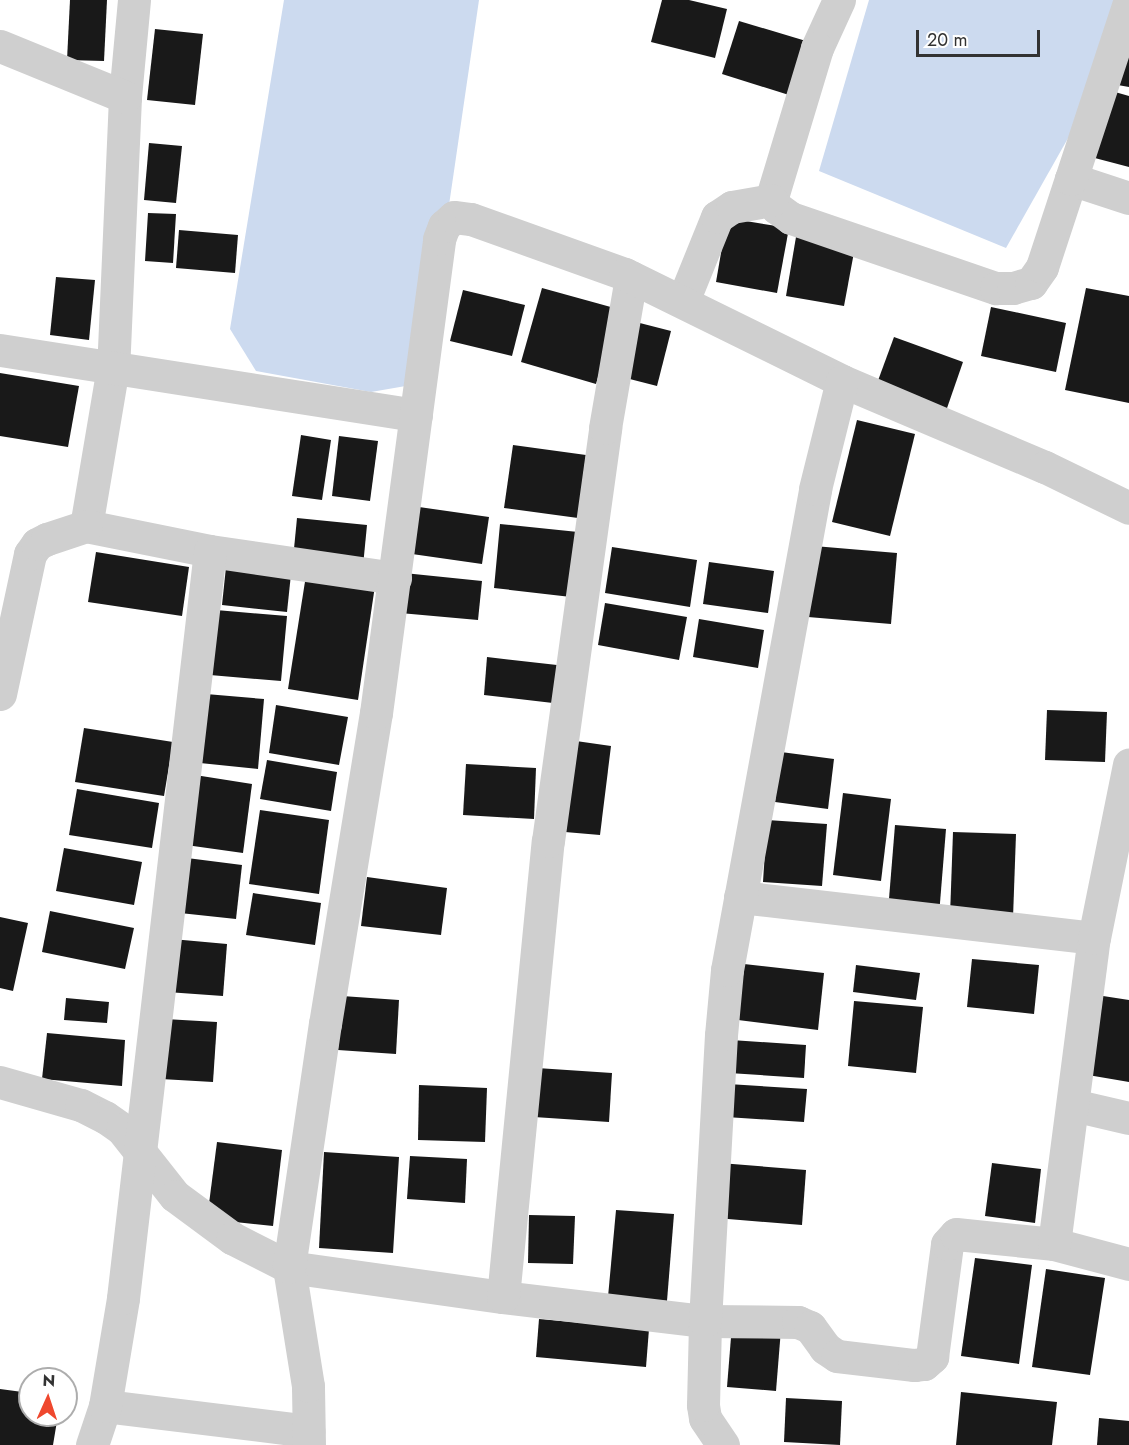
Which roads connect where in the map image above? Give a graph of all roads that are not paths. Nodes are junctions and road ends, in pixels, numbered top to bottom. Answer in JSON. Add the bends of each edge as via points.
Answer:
{"nodes":[{"id":1,"x":134,"y":0,"type":"edge"},
{"id":2,"x":839,"y":0,"type":"edge"},
{"id":3,"x":1129,"y":3,"type":"edge"},
{"id":4,"x":0,"y":46,"type":"edge"},
{"id":5,"x":125,"y":97,"type":"junction"},
{"id":6,"x":1071,"y":179,"type":"junction"},
{"id":7,"x":1129,"y":198,"type":"edge"},
{"id":8,"x":771,"y":200,"type":"junction"},
{"id":9,"x":631,"y":277,"type":"junction"},
{"id":10,"x":682,"y":301,"type":"junction"},
{"id":11,"x":0,"y":350,"type":"edge"},
{"id":12,"x":113,"y":367,"type":"junction"},
{"id":13,"x":842,"y":381,"type":"junction"},
{"id":14,"x":416,"y":415,"type":"junction"},
{"id":15,"x":1129,"y":508,"type":"edge"},
{"id":16,"x":86,"y":526,"type":"junction"},
{"id":17,"x":210,"y":551,"type":"junction"},
{"id":18,"x":395,"y":578,"type":"junction"},
{"id":19,"x":0,"y":694,"type":"edge"},
{"id":20,"x":1129,"y":764,"type":"edge"},
{"id":21,"x":740,"y":897,"type":"junction"},
{"id":22,"x":1094,"y":938,"type":"junction"},
{"id":23,"x":0,"y":1082,"type":"edge"},
{"id":24,"x":1073,"y":1105,"type":"junction"},
{"id":25,"x":1129,"y":1118,"type":"edge"},
{"id":26,"x":140,"y":1151,"type":"junction"},
{"id":27,"x":1054,"y":1244,"type":"junction"},
{"id":28,"x":1129,"y":1264,"type":"edge"},
{"id":29,"x":289,"y":1267,"type":"junction"},
{"id":30,"x":503,"y":1297,"type":"junction"},
{"id":31,"x":705,"y":1321,"type":"junction"},
{"id":32,"x":105,"y":1406,"type":"junction"},
{"id":33,"x":308,"y":1438,"type":"edge"},
{"id":34,"x":92,"y":1445,"type":"edge"},
{"id":35,"x":723,"y":1445,"type":"edge"}],
"edges":[{"from":1,"to":5,"type":"street"},
{"from":2,"to":8,"type":"street","via":[[818,48]]},
{"from":3,"to":6,"type":"street"},
{"from":4,"to":5,"type":"street"},
{"from":5,"to":12,"type":"street"},
{"from":6,"to":7,"type":"street"},
{"from":6,"to":8,"type":"street","via":[[1042,267],[1031,283],[1013,288],[996,288],[791,218]]},
{"from":8,"to":10,"type":"street","via":[[732,207],[717,217]]},
{"from":9,"to":10,"type":"street"},
{"from":9,"to":14,"type":"street","via":[[471,219],[454,217],[444,226],[439,239]]},
{"from":9,"to":30,"type":"street","via":[[605,428],[548,841]]},
{"from":10,"to":13,"type":"street"},
{"from":11,"to":12,"type":"street"},
{"from":12,"to":14,"type":"street"},
{"from":12,"to":16,"type":"street"},
{"from":13,"to":15,"type":"street","via":[[1045,467]]},
{"from":13,"to":21,"type":"street","via":[[815,489]]},
{"from":14,"to":18,"type":"street"},
{"from":16,"to":17,"type":"street"},
{"from":16,"to":19,"type":"street","via":[[47,539],[30,554]]},
{"from":17,"to":18,"type":"street"},
{"from":17,"to":26,"type":"street"},
{"from":18,"to":29,"type":"street"},
{"from":20,"to":22,"type":"street"},
{"from":21,"to":22,"type":"street"},
{"from":21,"to":31,"type":"street","via":[[721,1035]]},
{"from":22,"to":24,"type":"street"},
{"from":23,"to":26,"type":"street","via":[[81,1105],[122,1129]]},
{"from":24,"to":25,"type":"street"},
{"from":24,"to":27,"type":"street"},
{"from":26,"to":29,"type":"street","via":[[175,1196],[232,1238]]},
{"from":26,"to":32,"type":"street","via":[[123,1298]]},
{"from":27,"to":28,"type":"street"},
{"from":27,"to":31,"type":"street","via":[[956,1234],[950,1239],[935,1346],[932,1357],[924,1364],[837,1356],[825,1348],[810,1327],[798,1322]]},
{"from":29,"to":30,"type":"street"},
{"from":29,"to":33,"type":"street","via":[[308,1386]]},
{"from":30,"to":31,"type":"street"},
{"from":31,"to":35,"type":"street","via":[[704,1412],[712,1432]]},
{"from":32,"to":33,"type":"street"},
{"from":32,"to":34,"type":"street"}]}
